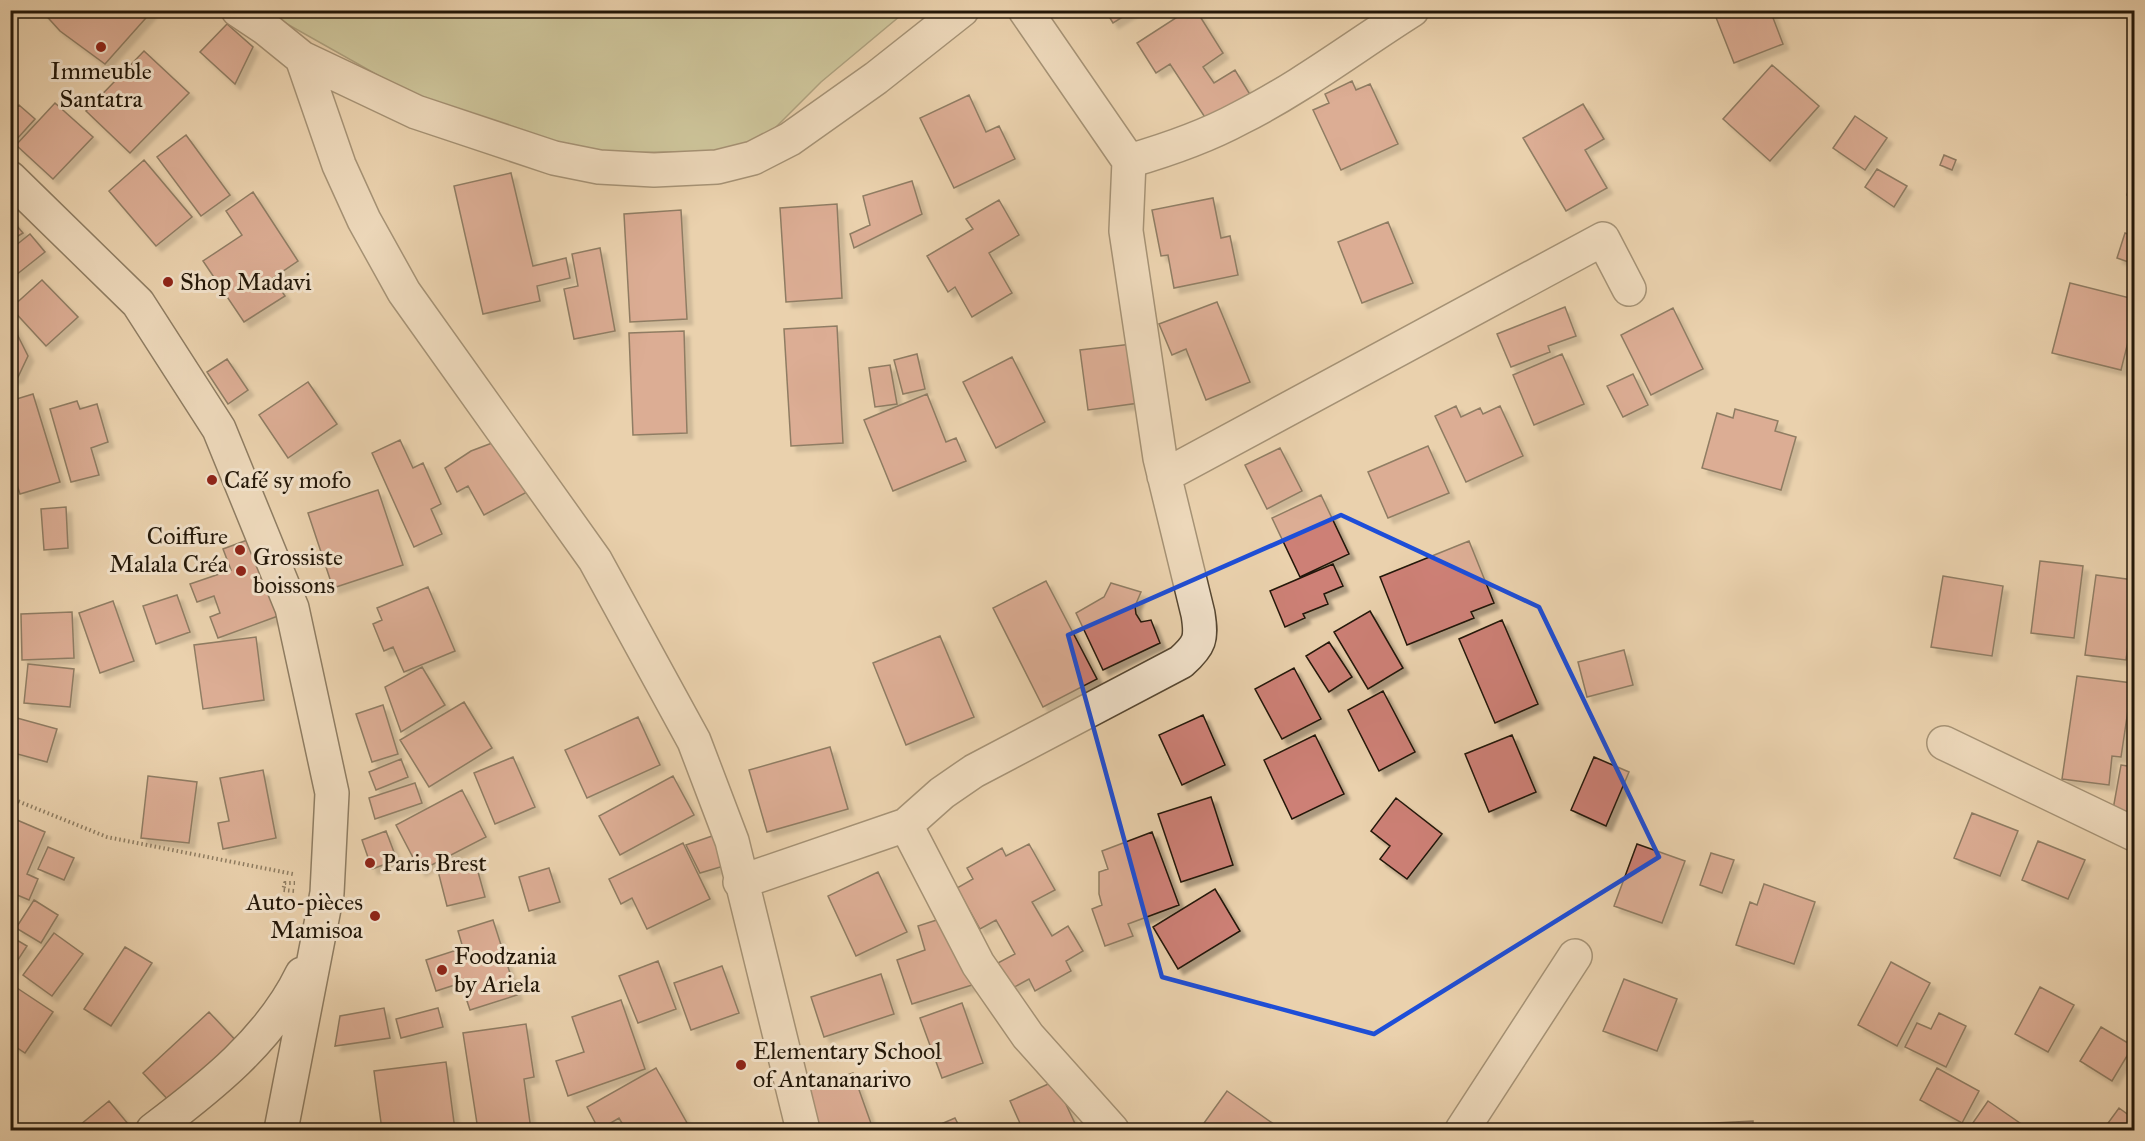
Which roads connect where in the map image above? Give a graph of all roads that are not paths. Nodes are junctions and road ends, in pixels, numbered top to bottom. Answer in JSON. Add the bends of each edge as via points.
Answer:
{"nodes":[{"id":1,"x":238,"y":10,"type":"edge"},
{"id":2,"x":962,"y":10,"type":"edge"},
{"id":3,"x":1025,"y":10,"type":"edge"},
{"id":4,"x":1412,"y":10,"type":"edge"},
{"id":5,"x":302,"y":58,"type":"junction"},
{"id":6,"x":1129,"y":161,"type":"junction"},
{"id":7,"x":10,"y":178,"type":"edge"},
{"id":8,"x":1629,"y":289,"type":"dead end"},
{"id":9,"x":1164,"y":476,"type":"junction"},
{"id":10,"x":1944,"y":743,"type":"dead end"},
{"id":11,"x":906,"y":825,"type":"junction"},
{"id":12,"x":2134,"y":834,"type":"edge"},
{"id":13,"x":740,"y":882,"type":"junction"},
{"id":14,"x":315,"y":949,"type":"junction"},
{"id":15,"x":1575,"y":956,"type":"dead end"},
{"id":16,"x":153,"y":1131,"type":"edge"},
{"id":17,"x":281,"y":1131,"type":"edge"},
{"id":18,"x":803,"y":1131,"type":"edge"},
{"id":19,"x":1112,"y":1131,"type":"edge"},
{"id":20,"x":1462,"y":1131,"type":"edge"}],
"edges":[{"from":1,"to":5,"type":"street"},
{"from":2,"to":5,"type":"street","via":[[790,139],[753,158],[717,166],[654,170],[599,167],[554,158],[416,112]]},
{"from":3,"to":6,"type":"street"},
{"from":4,"to":6,"type":"street","via":[[1240,118],[1175,147]]},
{"from":5,"to":13,"type":"street","via":[[339,165],[404,292],[595,560],[667,690],[694,741],[732,841]]},
{"from":6,"to":9,"type":"street","via":[[1126,231]]},
{"from":7,"to":14,"type":"street","via":[[138,303],[219,429],[292,608],[332,793],[327,893]]},
{"from":8,"to":9,"type":"street","via":[[1603,239]]},
{"from":9,"to":11,"type":"street","via":[[1198,614],[1199,644],[1181,662],[974,771]]},
{"from":10,"to":12,"type":"street"},
{"from":11,"to":13,"type":"street"},
{"from":11,"to":19,"type":"street","via":[[978,964],[1028,1036]]},
{"from":13,"to":18,"type":"street"},
{"from":14,"to":16,"type":"street","via":[[290,998],[263,1034],[196,1098]]},
{"from":14,"to":17,"type":"street"},
{"from":15,"to":20,"type":"street"}]}
